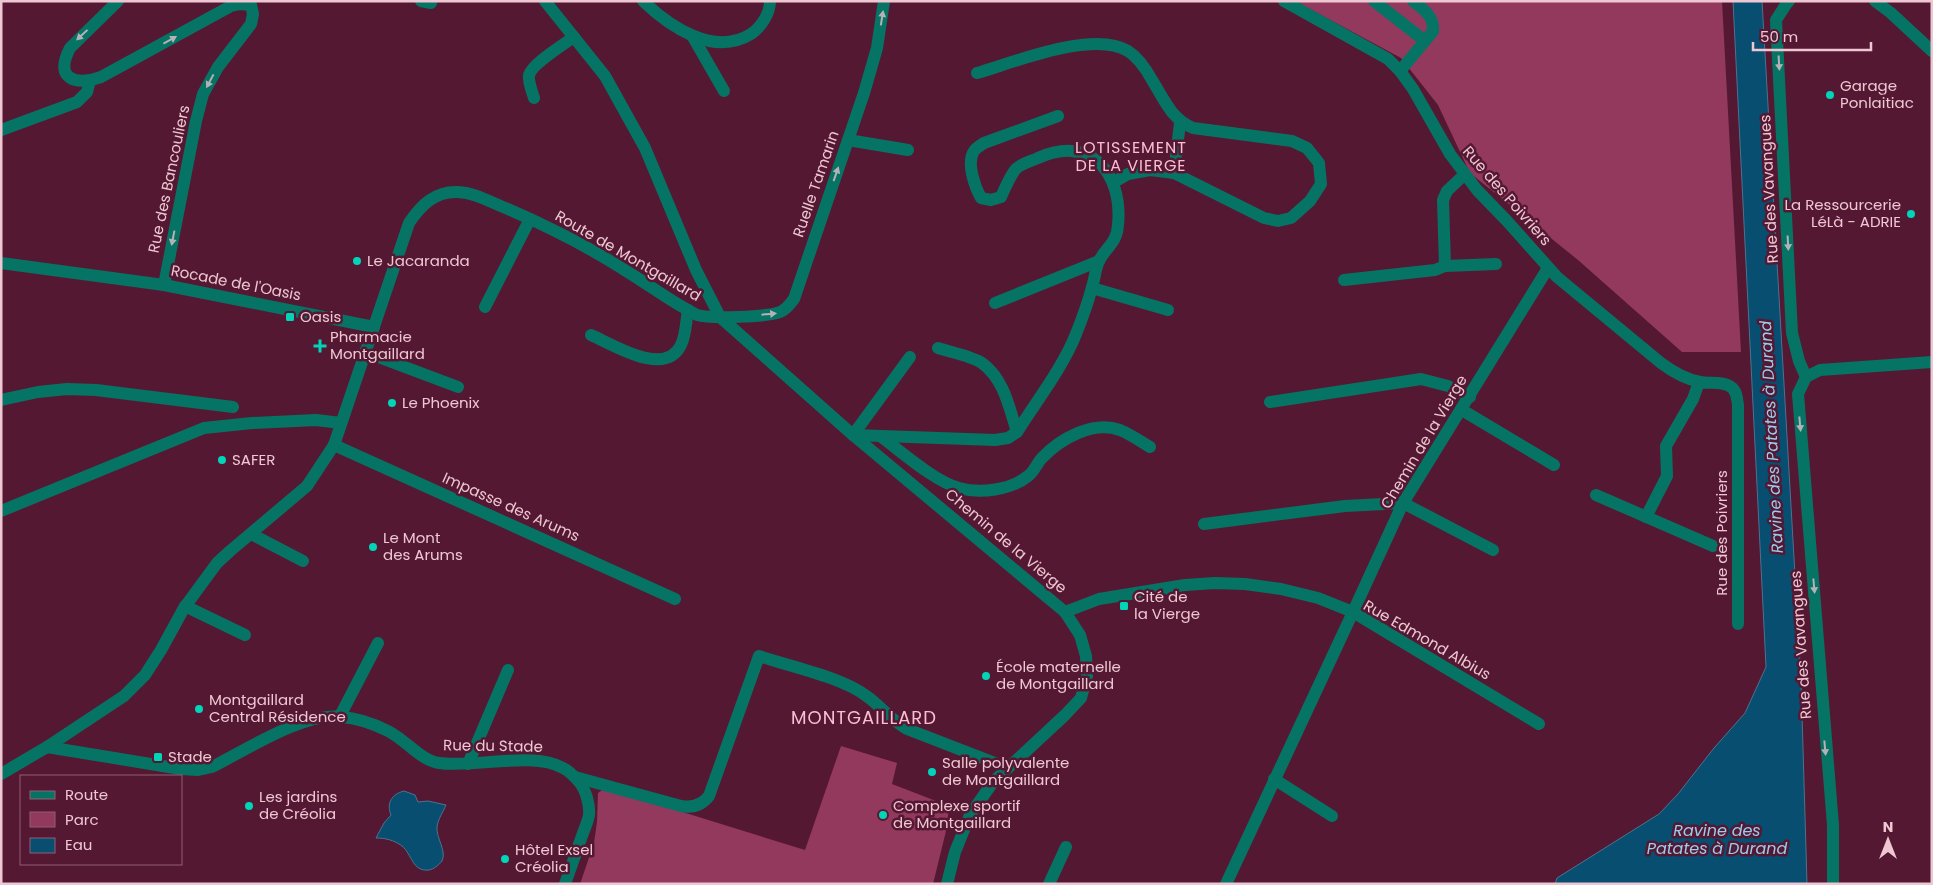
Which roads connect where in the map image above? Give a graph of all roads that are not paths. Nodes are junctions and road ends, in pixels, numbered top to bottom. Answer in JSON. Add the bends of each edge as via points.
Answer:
{"nodes":[{"id":1,"x":118,"y":1,"type":"edge"},
{"id":2,"x":643,"y":1,"type":"edge"},
{"id":3,"x":770,"y":1,"type":"edge"},
{"id":4,"x":884,"y":1,"type":"edge"},
{"id":5,"x":1284,"y":1,"type":"edge"},
{"id":6,"x":1374,"y":1,"type":"edge"},
{"id":7,"x":1413,"y":1,"type":"edge"},
{"id":8,"x":1789,"y":1,"type":"edge"},
{"id":9,"x":1875,"y":1,"type":"edge"},
{"id":10,"x":253,"y":3,"type":"edge"},
{"id":11,"x":552,"y":3,"type":"edge"},
{"id":12,"x":693,"y":36,"type":"junction"},
{"id":13,"x":574,"y":37,"type":"junction"},
{"id":14,"x":1424,"y":41,"type":"junction"},
{"id":15,"x":1932,"y":51,"type":"edge"},
{"id":16,"x":1400,"y":71,"type":"junction"},
{"id":17,"x":977,"y":73,"type":"dead end"},
{"id":18,"x":90,"y":81,"type":"junction"},
{"id":19,"x":724,"y":91,"type":"dead end"},
{"id":20,"x":534,"y":98,"type":"dead end"},
{"id":21,"x":1058,"y":116,"type":"dead end"},
{"id":22,"x":1180,"y":123,"type":"junction"},
{"id":23,"x":1,"y":130,"type":"edge"},
{"id":24,"x":848,"y":140,"type":"junction"},
{"id":25,"x":908,"y":150,"type":"dead end"},
{"id":26,"x":1174,"y":173,"type":"junction"},
{"id":27,"x":1465,"y":174,"type":"junction"},
{"id":28,"x":1114,"y":182,"type":"junction"},
{"id":29,"x":530,"y":219,"type":"junction"},
{"id":30,"x":1,"y":262,"type":"edge"},
{"id":31,"x":1099,"y":262,"type":"junction"},
{"id":32,"x":1496,"y":264,"type":"dead end"},
{"id":33,"x":1445,"y":266,"type":"junction"},
{"id":34,"x":1548,"y":268,"type":"junction"},
{"id":35,"x":1344,"y":280,"type":"dead end"},
{"id":36,"x":164,"y":285,"type":"junction"},
{"id":37,"x":1092,"y":288,"type":"junction"},
{"id":38,"x":994,"y":303,"type":"dead end"},
{"id":39,"x":485,"y":306,"type":"dead end"},
{"id":40,"x":688,"y":310,"type":"junction"},
{"id":41,"x":1168,"y":310,"type":"dead end"},
{"id":42,"x":720,"y":317,"type":"junction"},
{"id":43,"x":374,"y":327,"type":"junction"},
{"id":44,"x":591,"y":335,"type":"dead end"},
{"id":45,"x":938,"y":348,"type":"dead end"},
{"id":46,"x":365,"y":352,"type":"junction"},
{"id":47,"x":910,"y":356,"type":"dead end"},
{"id":48,"x":1932,"y":362,"type":"edge"},
{"id":49,"x":1806,"y":377,"type":"junction"},
{"id":50,"x":1699,"y":382,"type":"junction"},
{"id":51,"x":458,"y":387,"type":"dead end"},
{"id":52,"x":1470,"y":398,"type":"junction"},
{"id":53,"x":1,"y":400,"type":"edge"},
{"id":54,"x":1270,"y":402,"type":"dead end"},
{"id":55,"x":233,"y":407,"type":"dead end"},
{"id":56,"x":1462,"y":410,"type":"junction"},
{"id":57,"x":341,"y":423,"type":"junction"},
{"id":58,"x":1017,"y":432,"type":"junction"},
{"id":59,"x":853,"y":435,"type":"junction"},
{"id":60,"x":880,"y":436,"type":"junction"},
{"id":61,"x":334,"y":445,"type":"junction"},
{"id":62,"x":1150,"y":447,"type":"dead end"},
{"id":63,"x":1554,"y":465,"type":"dead end"},
{"id":64,"x":1596,"y":495,"type":"dead end"},
{"id":65,"x":1403,"y":504,"type":"junction"},
{"id":66,"x":1,"y":511,"type":"edge"},
{"id":67,"x":1646,"y":517,"type":"junction"},
{"id":68,"x":1204,"y":524,"type":"dead end"},
{"id":69,"x":251,"y":534,"type":"junction"},
{"id":70,"x":1713,"y":546,"type":"dead end"},
{"id":71,"x":1493,"y":550,"type":"dead end"},
{"id":72,"x":303,"y":561,"type":"dead end"},
{"id":73,"x":675,"y":599,"type":"dead end"},
{"id":74,"x":186,"y":606,"type":"junction"},
{"id":75,"x":1065,"y":612,"type":"junction"},
{"id":76,"x":1354,"y":612,"type":"junction"},
{"id":77,"x":1738,"y":624,"type":"dead end"},
{"id":78,"x":245,"y":635,"type":"dead end"},
{"id":79,"x":378,"y":643,"type":"dead end"},
{"id":80,"x":508,"y":670,"type":"dead end"},
{"id":81,"x":340,"y":716,"type":"junction"},
{"id":82,"x":1539,"y":724,"type":"dead end"},
{"id":83,"x":47,"y":747,"type":"junction"},
{"id":84,"x":468,"y":764,"type":"junction"},
{"id":85,"x":1008,"y":768,"type":"junction"},
{"id":86,"x":1,"y":774,"type":"edge"},
{"id":87,"x":575,"y":777,"type":"junction"},
{"id":88,"x":1274,"y":779,"type":"junction"},
{"id":89,"x":1332,"y":816,"type":"dead end"},
{"id":90,"x":1066,"y":846,"type":"dead end"},
{"id":91,"x":565,"y":884,"type":"edge"},
{"id":92,"x":947,"y":884,"type":"edge"},
{"id":93,"x":1049,"y":884,"type":"edge"},
{"id":94,"x":1226,"y":884,"type":"edge"},
{"id":95,"x":1833,"y":884,"type":"edge"}],
"edges":[{"from":1,"to":18,"type":"street","one_way":true,"via":[[76,40],[65,57],[65,74],[79,82]]},
{"from":2,"to":12,"type":"street"},
{"from":3,"to":12,"type":"street","via":[[765,18],[756,31],[740,41],[720,43]]},
{"from":24,"to":4,"type":"street","name":"Ruelle Tamarin","one_way":true,"via":[[877,48]]},
{"from":5,"to":16,"type":"street","name":"Rue des Poivriers","via":[[1372,49]]},
{"from":6,"to":14,"type":"street"},
{"from":7,"to":14,"type":"street","via":[[1432,20],[1433,31]]},
{"from":8,"to":49,"type":"street","name":"Rue des Vavangues","one_way":true,"via":[[1776,20],[1792,334]]},
{"from":9,"to":15,"type":"street"},
{"from":18,"to":10,"type":"street","name":"Rue des Bancouliers","one_way":true,"via":[[231,6]]},
{"from":10,"to":36,"type":"street","name":"Rue des Bancouliers","one_way":true,"via":[[251,24],[218,67],[204,94]]},
{"from":11,"to":13,"type":"street"},
{"from":12,"to":19,"type":"street"},
{"from":13,"to":20,"type":"street","via":[[534,67],[529,82]]},
{"from":13,"to":42,"type":"street","via":[[604,76],[645,148],[692,262]]},
{"from":14,"to":16,"type":"street"},
{"from":16,"to":27,"type":"street","name":"Rue des Poivriers"},
{"from":17,"to":22,"type":"street","via":[[1073,46],[1112,44],[1129,52],[1144,66]]},
{"from":18,"to":23,"type":"street","via":[[87,92],[77,102]]},
{"from":21,"to":28,"type":"street","via":[[984,143],[974,151],[971,162],[974,186],[981,198],[1001,197],[1016,168],[1065,150],[1083,152],[1101,163]]},
{"from":22,"to":26,"type":"street"},
{"from":22,"to":26,"type":"street","via":[[1193,128],[1292,142],[1307,148],[1319,163],[1321,184],[1310,201],[1291,218],[1278,221],[1264,218]]},
{"from":24,"to":25,"type":"street"},
{"from":42,"to":24,"type":"street","name":"Ruelle Tamarin","one_way":true,"via":[[779,313],[790,304]]},
{"from":26,"to":28,"type":"street","via":[[1150,170],[1128,174]]},
{"from":27,"to":33,"type":"street","via":[[1447,191],[1443,200]]},
{"from":27,"to":34,"type":"street","name":"Rue des Poivriers"},
{"from":28,"to":31,"type":"street","via":[[1118,225],[1115,240]]},
{"from":29,"to":39,"type":"street"},
{"from":29,"to":40,"type":"street","name":"Route de Montgaillard","via":[[622,268]]},
{"from":29,"to":43,"type":"street","name":"Route de Montgaillard","via":[[474,195],[457,192],[432,198],[409,223]]},
{"from":30,"to":36,"type":"street","name":"Rocade de l'Oasis"},
{"from":31,"to":37,"type":"street"},
{"from":31,"to":38,"type":"street"},
{"from":32,"to":33,"type":"street"},
{"from":33,"to":35,"type":"street","via":[[1435,270]]},
{"from":34,"to":50,"type":"street","name":"Rue des Poivriers","via":[[1661,363],[1678,375]]},
{"from":34,"to":52,"type":"street","name":"Chemin de la Vierge"},
{"from":36,"to":43,"type":"street","name":"Rocade de l'Oasis"},
{"from":37,"to":41,"type":"street"},
{"from":37,"to":58,"type":"street","via":[[1065,357]]},
{"from":40,"to":42,"type":"street","name":"Route de Montgaillard","via":[[707,318]]},
{"from":40,"to":44,"type":"street","via":[[681,344],[672,356],[660,360],[646,359]]},
{"from":42,"to":59,"type":"street","name":"Chemin de la Vierge"},
{"from":43,"to":46,"type":"street","name":"Route de Montgaillard"},
{"from":45,"to":58,"type":"street","via":[[981,363],[998,380]]},
{"from":46,"to":51,"type":"street"},
{"from":46,"to":57,"type":"street","name":"Route de Montgaillard"},
{"from":47,"to":59,"type":"street"},
{"from":48,"to":49,"type":"street","via":[[1820,370]]},
{"from":49,"to":95,"type":"street","name":"Rue des Vavangues","one_way":true,"via":[[1798,394],[1833,825]]},
{"from":50,"to":67,"type":"street","via":[[1666,446],[1667,476]]},
{"from":50,"to":77,"type":"street","name":"Rue des Poivriers","via":[[1724,384],[1732,387],[1736,394]]},
{"from":52,"to":54,"type":"street","via":[[1448,386],[1421,379]]},
{"from":52,"to":56,"type":"street","name":"Chemin de la Vierge"},
{"from":53,"to":55,"type":"street","via":[[67,389]]},
{"from":56,"to":63,"type":"street"},
{"from":56,"to":65,"type":"street","name":"Chemin de la Vierge"},
{"from":57,"to":61,"type":"street","name":"Route de Montgaillard"},
{"from":57,"to":66,"type":"street","via":[[316,420],[261,422],[204,428]]},
{"from":58,"to":60,"type":"street","via":[[1008,438],[995,440]]},
{"from":59,"to":60,"type":"street"},
{"from":59,"to":75,"type":"street","name":"Chemin de la Vierge"},
{"from":60,"to":62,"type":"street","via":[[944,482],[961,489],[990,490],[1016,484],[1030,475],[1042,458],[1061,442],[1087,429],[1120,430]]},
{"from":61,"to":69,"type":"street","name":"Route de Montgaillard","via":[[307,486]]},
{"from":61,"to":73,"type":"street","name":"Impasse des Arums"},
{"from":64,"to":67,"type":"street"},
{"from":65,"to":68,"type":"street","via":[[1345,506]]},
{"from":65,"to":71,"type":"street"},
{"from":65,"to":76,"type":"street","name":"Chemin de la Vierge"},
{"from":67,"to":70,"type":"street"},
{"from":69,"to":72,"type":"street"},
{"from":69,"to":74,"type":"street","name":"Route de Montgaillard","via":[[217,563]]},
{"from":74,"to":78,"type":"street"},
{"from":74,"to":83,"type":"street","name":"Route de Montgaillard","via":[[161,650],[135,686]]},
{"from":75,"to":76,"type":"street","name":"Chemin de la Vierge","via":[[1099,599],[1215,583],[1281,589],[1318,598]]},
{"from":75,"to":85,"type":"street","via":[[1080,635],[1086,656],[1087,676],[1081,698]]},
{"from":76,"to":82,"type":"street","name":"Rue Edmond Albius"},
{"from":76,"to":88,"type":"street","name":"Rue Edmond Albius"},
{"from":79,"to":81,"type":"street"},
{"from":80,"to":84,"type":"street"},
{"from":81,"to":83,"type":"street","name":"Rue du Stade","via":[[302,721],[212,767],[198,770]]},
{"from":81,"to":84,"type":"street","name":"Rue du Stade","via":[[388,731],[431,761]]},
{"from":83,"to":86,"type":"street","name":"Route de Montgaillard"},
{"from":84,"to":87,"type":"street","name":"Rue du Stade","via":[[545,762],[563,767]]},
{"from":85,"to":87,"type":"street","name":"Rue du Stade","via":[[907,729],[866,695],[846,684],[759,656],[709,796],[704,802],[689,808]]},
{"from":85,"to":92,"type":"street","via":[[993,782],[970,815],[955,852]]},
{"from":87,"to":91,"type":"street","via":[[584,788],[589,816]]},
{"from":88,"to":89,"type":"street"},
{"from":88,"to":94,"type":"street","name":"Rue Edmond Albius"},
{"from":90,"to":93,"type":"street"}]}
